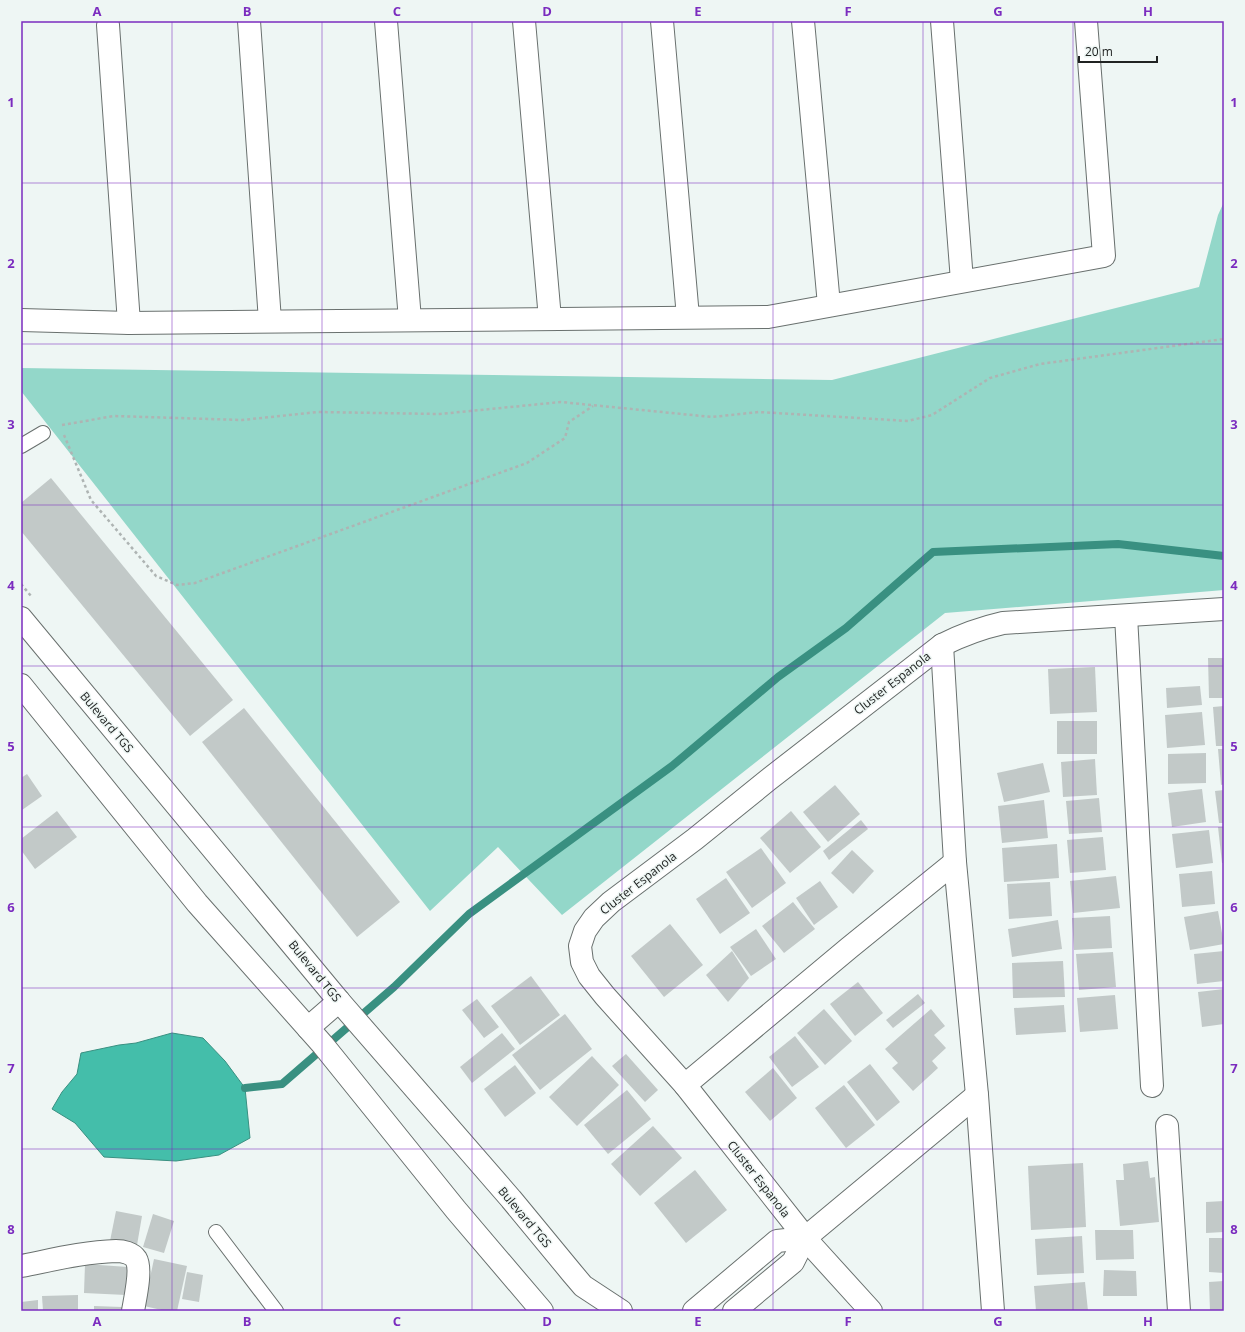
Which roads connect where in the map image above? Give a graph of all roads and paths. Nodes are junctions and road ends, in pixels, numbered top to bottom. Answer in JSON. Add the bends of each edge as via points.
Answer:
{"nodes":[{"id":1,"x":249,"y":21,"type":"edge"},
{"id":2,"x":386,"y":21,"type":"edge"},
{"id":3,"x":524,"y":21,"type":"edge"},
{"id":4,"x":662,"y":21,"type":"edge"},
{"id":5,"x":803,"y":21,"type":"edge"},
{"id":6,"x":942,"y":21,"type":"edge"},
{"id":7,"x":1086,"y":21,"type":"edge"},
{"id":8,"x":108,"y":25,"type":"dead end"},
{"id":9,"x":962,"y":281,"type":"junction"},
{"id":10,"x":829,"y":305,"type":"junction"},
{"id":11,"x":688,"y":317,"type":"junction"},
{"id":12,"x":550,"y":319,"type":"junction"},
{"id":13,"x":21,"y":320,"type":"edge"},
{"id":14,"x":410,"y":320,"type":"junction"},
{"id":15,"x":270,"y":321,"type":"junction"},
{"id":16,"x":129,"y":323,"type":"junction"},
{"id":17,"x":1224,"y":339,"type":"edge"},
{"id":18,"x":594,"y":406,"type":"junction"},
{"id":19,"x":43,"y":432,"type":"dead end"},
{"id":20,"x":21,"y":446,"type":"edge"},
{"id":21,"x":1224,"y":609,"type":"edge"},
{"id":22,"x":1126,"y":616,"type":"junction"},
{"id":23,"x":21,"y":618,"type":"edge"},
{"id":24,"x":942,"y":645,"type":"junction"},
{"id":25,"x":21,"y":685,"type":"edge"},
{"id":26,"x":955,"y":862,"type":"junction"},
{"id":27,"x":343,"y":1006,"type":"junction"},
{"id":28,"x":308,"y":1028,"type":"junction"},
{"id":29,"x":685,"y":1085,"type":"junction"},
{"id":30,"x":1152,"y":1086,"type":"dead end"},
{"id":31,"x":977,"y":1095,"type":"junction"},
{"id":32,"x":1167,"y":1126,"type":"dead end"},
{"id":33,"x":216,"y":1232,"type":"dead end"},
{"id":34,"x":805,"y":1238,"type":"junction"},
{"id":35,"x":21,"y":1266,"type":"edge"},
{"id":36,"x":133,"y":1311,"type":"edge"},
{"id":37,"x":276,"y":1311,"type":"edge"},
{"id":38,"x":542,"y":1311,"type":"edge"},
{"id":39,"x":621,"y":1311,"type":"edge"},
{"id":40,"x":694,"y":1311,"type":"edge"},
{"id":41,"x":734,"y":1311,"type":"edge"},
{"id":42,"x":871,"y":1311,"type":"edge"},
{"id":43,"x":993,"y":1311,"type":"edge"},
{"id":44,"x":1178,"y":1311,"type":"edge"}],
"edges":[{"from":1,"to":15,"type":"street"},
{"from":2,"to":14,"type":"street"},
{"from":3,"to":12,"type":"street"},
{"from":4,"to":11,"type":"street"},
{"from":5,"to":10,"type":"street"},
{"from":6,"to":9,"type":"street"},
{"from":7,"to":9,"type":"street","via":[[1104,256]]},
{"from":8,"to":16,"type":"street"},
{"from":9,"to":10,"type":"street"},
{"from":10,"to":11,"type":"street","via":[[768,317]]},
{"from":11,"to":12,"type":"street"},
{"from":12,"to":14,"type":"street"},
{"from":13,"to":16,"type":"street"},
{"from":14,"to":15,"type":"street"},
{"from":15,"to":16,"type":"street"},
{"from":17,"to":18,"type":"path","via":[[1040,364],[990,378],[932,415],[908,422],[759,412],[712,417]]},
{"from":18,"to":18,"type":"path","via":[[569,422],[565,438],[527,463],[195,583],[178,585],[156,576],[91,500],[59,426],[114,416],[242,420],[318,412],[440,414],[561,402]]},
{"from":19,"to":20,"type":"lane"},
{"from":21,"to":22,"type":"street","name":"Cluster Espanola"},
{"from":22,"to":24,"type":"street","name":"Cluster Espanola","via":[[1003,623],[962,634]]},
{"from":22,"to":30,"type":"street"},
{"from":23,"to":27,"type":"street","name":"Bulevard TGS"},
{"from":24,"to":26,"type":"street","name":"Cluster Espanola"},
{"from":24,"to":29,"type":"street","name":"Cluster Espanola","via":[[611,902],[585,931],[580,946],[582,962],[589,976]]},
{"from":25,"to":28,"type":"street","via":[[197,903]]},
{"from":26,"to":29,"type":"street"},
{"from":26,"to":31,"type":"street","name":"Cluster Espanola"},
{"from":27,"to":28,"type":"street"},
{"from":27,"to":39,"type":"street","name":"Bulevard TGS","via":[[583,1286]]},
{"from":28,"to":38,"type":"street"},
{"from":29,"to":34,"type":"street","name":"Cluster Espanola"},
{"from":31,"to":34,"type":"street"},
{"from":31,"to":43,"type":"street","name":"Cluster Espanola"},
{"from":32,"to":44,"type":"street"},
{"from":33,"to":37,"type":"lane"},
{"from":34,"to":40,"type":"street","via":[[777,1241]]},
{"from":34,"to":41,"type":"street","via":[[793,1262]]},
{"from":34,"to":42,"type":"street","name":"Cluster Espanola"},
{"from":35,"to":36,"type":"street","via":[[117,1251],[130,1254],[136,1260],[138,1268]]}]}
